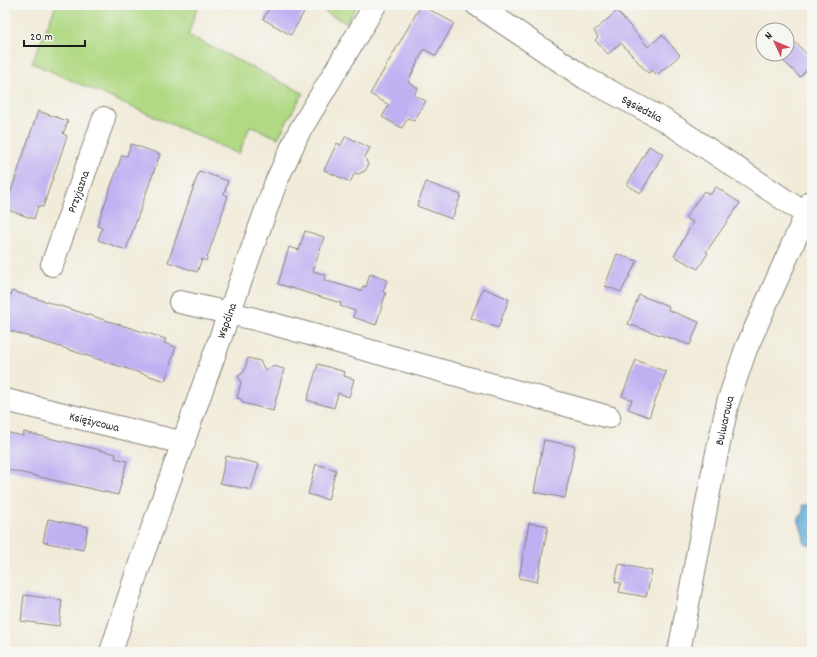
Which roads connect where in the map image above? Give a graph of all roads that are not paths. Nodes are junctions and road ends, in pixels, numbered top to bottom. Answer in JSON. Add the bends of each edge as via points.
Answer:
{"nodes":[{"id":1,"x":375,"y":5,"type":"edge"},
{"id":2,"x":477,"y":5,"type":"edge"},
{"id":3,"x":104,"y":118,"type":"dead end"},
{"id":4,"x":809,"y":208,"type":"edge"},
{"id":5,"x":52,"y":265,"type":"dead end"},
{"id":6,"x":180,"y":302,"type":"dead end"},
{"id":7,"x":228,"y":314,"type":"junction"},
{"id":8,"x":5,"y":400,"type":"edge"},
{"id":9,"x":609,"y":418,"type":"dead end"},
{"id":10,"x":184,"y":443,"type":"junction"},
{"id":11,"x":111,"y":652,"type":"edge"},
{"id":12,"x":679,"y":652,"type":"edge"}],
"edges":[{"from":1,"to":7,"type":"street","name":"Wspólna","via":[[319,97],[287,156]]},
{"from":2,"to":4,"type":"street","name":"Sąsiedzka","via":[[585,78],[666,121]]},
{"from":3,"to":5,"type":"street","name":"Przyjazna"},
{"from":4,"to":12,"type":"street","name":"Bulwarowa","via":[[746,349],[728,402]]},
{"from":6,"to":7,"type":"street"},
{"from":7,"to":9,"type":"street","via":[[255,319]]},
{"from":7,"to":10,"type":"street","name":"Wspólna"},
{"from":8,"to":10,"type":"street","name":"Księżycowa"},
{"from":10,"to":11,"type":"street","name":"Wspólna","via":[[141,560]]}]}
